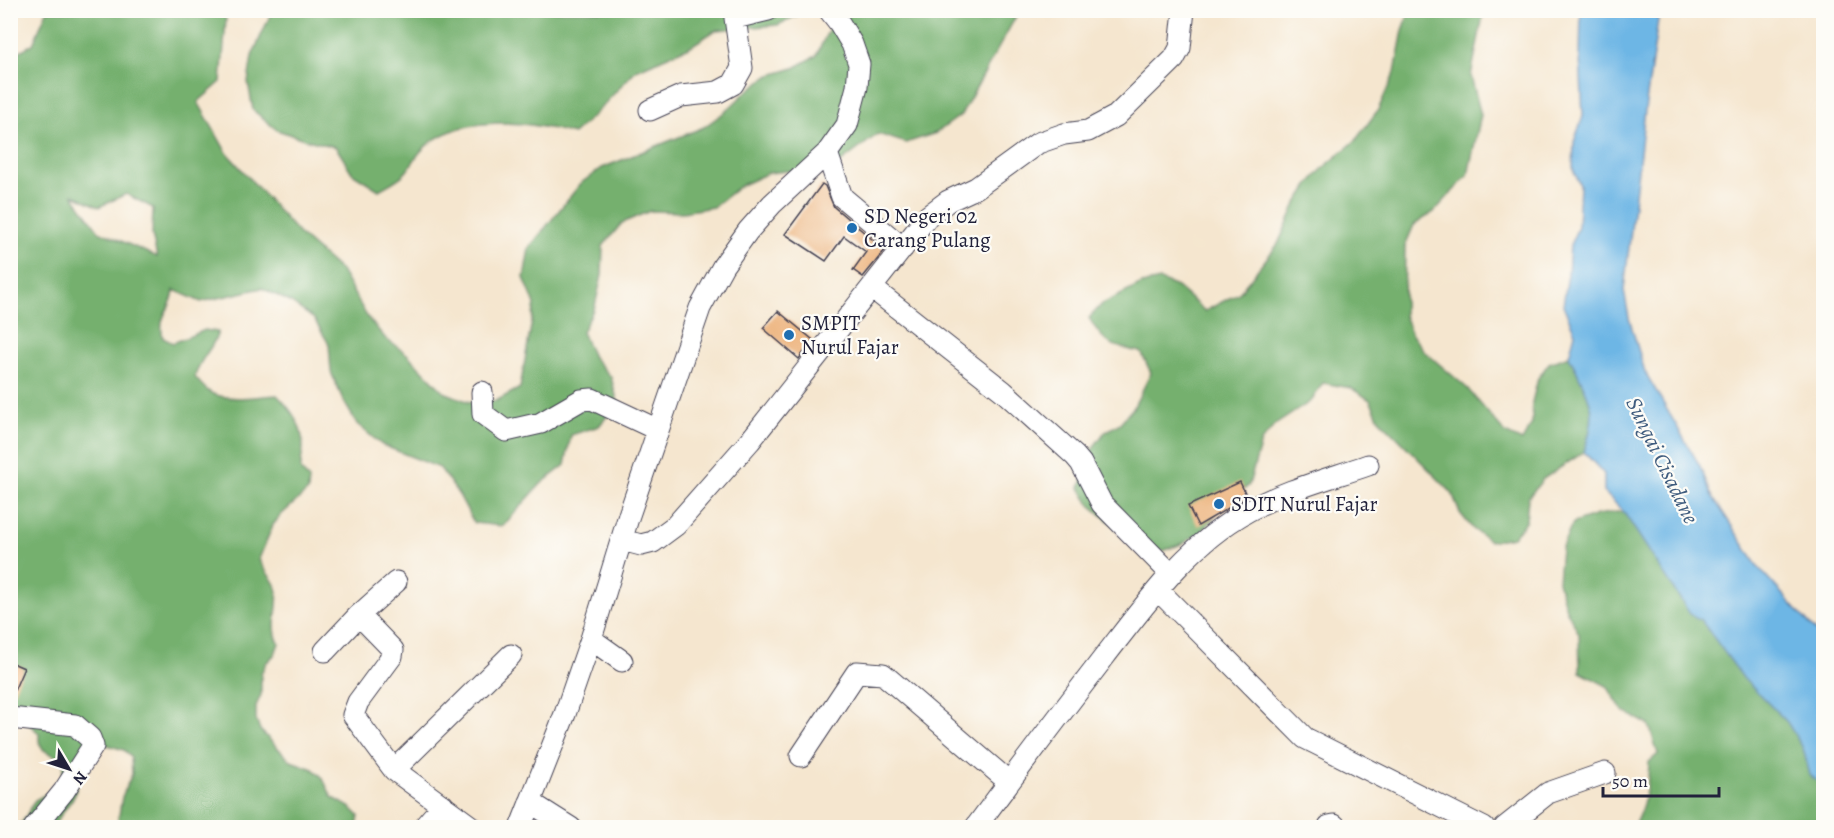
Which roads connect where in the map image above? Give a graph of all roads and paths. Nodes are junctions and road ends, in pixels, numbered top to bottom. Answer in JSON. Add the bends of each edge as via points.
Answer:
{"nodes":[{"id":1,"x":768,"y":10,"type":"edge"},
{"id":2,"x":829,"y":10,"type":"edge"},
{"id":3,"x":1184,"y":10,"type":"edge"},
{"id":4,"x":650,"y":110,"type":"dead end"},
{"id":5,"x":827,"y":153,"type":"junction"},
{"id":6,"x":903,"y":248,"type":"junction"},
{"id":7,"x":872,"y":288,"type":"junction"},
{"id":8,"x":482,"y":392,"type":"dead end"},
{"id":9,"x":658,"y":430,"type":"junction"},
{"id":10,"x":1368,"y":465,"type":"dead end"},
{"id":11,"x":622,"y":540,"type":"junction"},
{"id":12,"x":396,"y":582,"type":"dead end"},
{"id":13,"x":1164,"y":582,"type":"junction"},
{"id":14,"x":359,"y":615,"type":"junction"},
{"id":15,"x":591,"y":639,"type":"junction"},
{"id":16,"x":325,"y":651,"type":"dead end"},
{"id":17,"x":511,"y":655,"type":"dead end"},
{"id":18,"x":622,"y":662,"type":"dead end"},
{"id":19,"x":10,"y":718,"type":"edge"},
{"id":20,"x":801,"y":756,"type":"dead end"},
{"id":21,"x":394,"y":770,"type":"junction"},
{"id":22,"x":1605,"y":773,"type":"dead end"},
{"id":23,"x":1009,"y":782,"type":"junction"},
{"id":24,"x":530,"y":802,"type":"junction"},
{"id":25,"x":443,"y":805,"type":"junction"},
{"id":26,"x":109,"y":820,"type":"dead end"},
{"id":27,"x":34,"y":828,"type":"edge"},
{"id":28,"x":80,"y":828,"type":"edge"},
{"id":29,"x":93,"y":828,"type":"edge"},
{"id":30,"x":104,"y":828,"type":"edge"},
{"id":31,"x":423,"y":828,"type":"edge"},
{"id":32,"x":473,"y":828,"type":"edge"},
{"id":33,"x":520,"y":828,"type":"edge"},
{"id":34,"x":571,"y":828,"type":"edge"},
{"id":35,"x":975,"y":828,"type":"edge"},
{"id":36,"x":1484,"y":828,"type":"edge"},
{"id":37,"x":1504,"y":828,"type":"edge"}],
"edges":[{"from":1,"to":4,"type":"street","via":[[735,18],[742,68],[733,84],[718,92],[681,96]]},
{"from":2,"to":5,"type":"street","via":[[852,44],[859,64],[847,125]]},
{"from":3,"to":6,"type":"street","via":[[1180,48],[1174,58],[1116,116],[1088,131],[1038,143],[976,188],[938,207]]},
{"from":5,"to":6,"type":"street","via":[[842,197]]},
{"from":5,"to":9,"type":"street","via":[[772,204],[723,266],[700,308]]},
{"from":6,"to":7,"type":"street"},
{"from":7,"to":11,"type":"street","via":[[757,433],[676,525],[652,542],[641,545]]},
{"from":7,"to":13,"type":"street","via":[[1003,391],[1075,456],[1102,504]]},
{"from":8,"to":9,"type":"street","via":[[483,414],[506,431],[541,423],[581,400],[592,399]]},
{"from":9,"to":11,"type":"street"},
{"from":10,"to":13,"type":"street","via":[[1248,511],[1205,540]]},
{"from":11,"to":15,"type":"street"},
{"from":12,"to":14,"type":"street"},
{"from":13,"to":23,"type":"street"},
{"from":13,"to":36,"type":"street","via":[[1305,738]]},
{"from":14,"to":16,"type":"street"},
{"from":14,"to":21,"type":"street","via":[[393,650],[353,715]]},
{"from":15,"to":18,"type":"street"},
{"from":15,"to":24,"type":"street"},
{"from":17,"to":21,"type":"street"},
{"from":19,"to":27,"type":"street","via":[[75,725],[93,746]]},
{"from":20,"to":23,"type":"street","via":[[857,672],[883,674]]},
{"from":21,"to":25,"type":"street"},
{"from":22,"to":37,"type":"street","via":[[1548,793]]},
{"from":23,"to":35,"type":"street"},
{"from":24,"to":33,"type":"street"},
{"from":24,"to":34,"type":"street"},
{"from":25,"to":31,"type":"street"},
{"from":25,"to":32,"type":"street"},
{"from":26,"to":30,"type":"path"},
{"from":28,"to":29,"type":"path","via":[[83,823]]}]}
